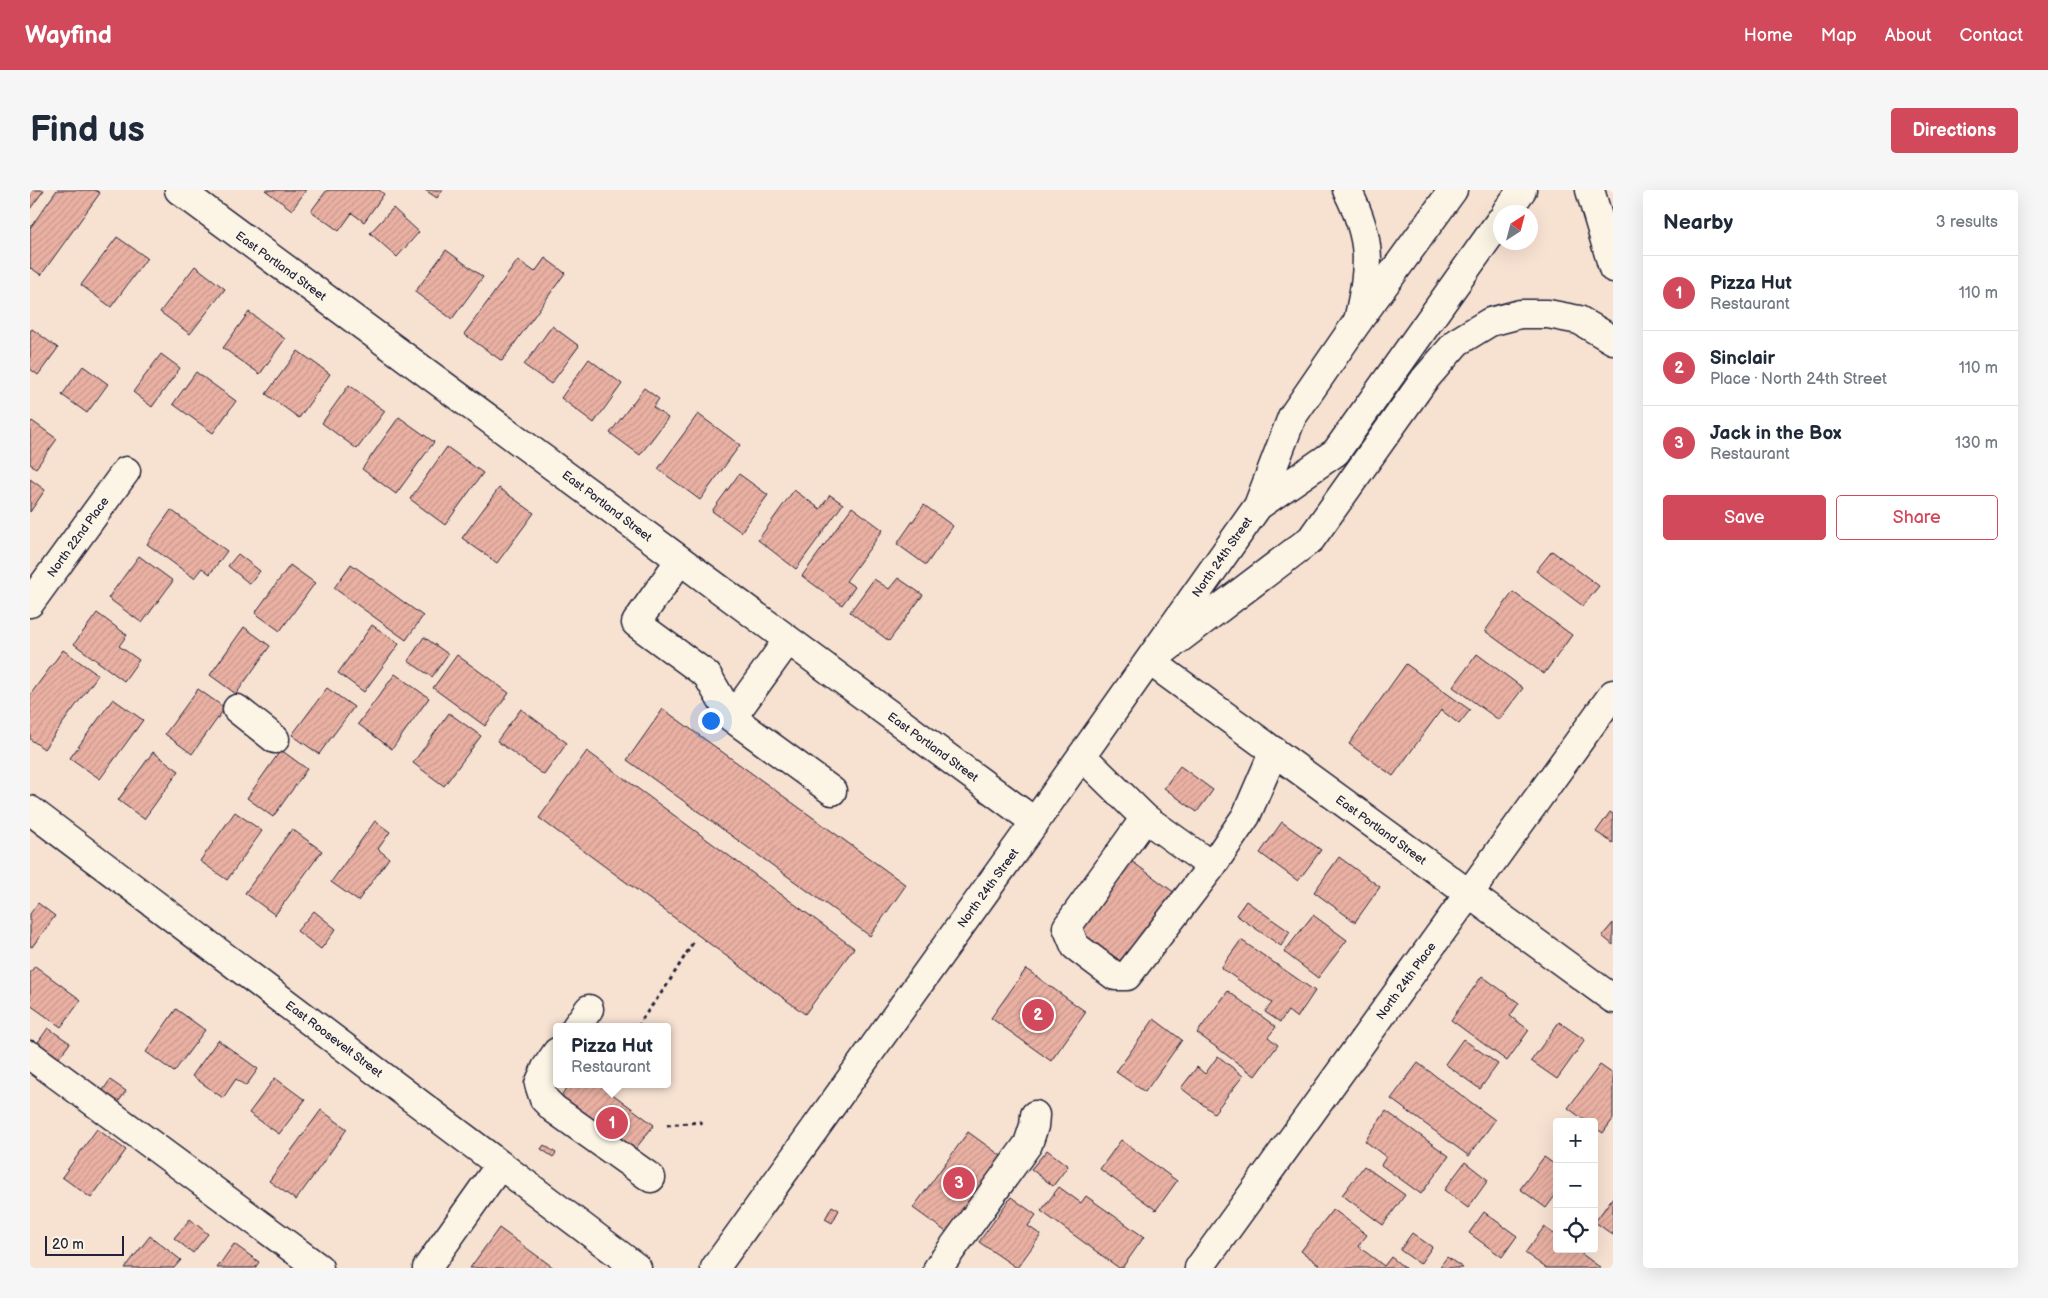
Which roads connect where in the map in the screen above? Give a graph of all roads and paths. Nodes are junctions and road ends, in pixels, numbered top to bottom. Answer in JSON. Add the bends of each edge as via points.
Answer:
{"nodes":[{"id":1,"x":179,"y":190,"type":"edge"},
{"id":2,"x":1347,"y":190,"type":"edge"},
{"id":3,"x":1452,"y":190,"type":"edge"},
{"id":4,"x":1522,"y":190,"type":"edge"},
{"id":5,"x":1590,"y":190,"type":"edge"},
{"id":6,"x":1511,"y":205,"type":"edge"},
{"id":7,"x":1493,"y":231,"type":"edge"},
{"id":8,"x":1613,"y":268,"type":"edge"},
{"id":9,"x":1358,"y":321,"type":"junction"},
{"id":10,"x":1613,"y":340,"type":"edge"},
{"id":11,"x":126,"y":471,"type":"dead end"},
{"id":12,"x":1258,"y":506,"type":"junction"},
{"id":13,"x":680,"y":560,"type":"junction"},
{"id":14,"x":30,"y":604,"type":"edge"},
{"id":15,"x":788,"y":640,"type":"junction"},
{"id":16,"x":1150,"y":661,"type":"junction"},
{"id":17,"x":1613,"y":694,"type":"edge"},
{"id":18,"x":237,"y":709,"type":"dead end"},
{"id":19,"x":732,"y":718,"type":"junction"},
{"id":20,"x":275,"y":739,"type":"dead end"},
{"id":21,"x":1274,"y":751,"type":"junction"},
{"id":22,"x":1082,"y":756,"type":"junction"},
{"id":23,"x":832,"y":791,"type":"dead end"},
{"id":24,"x":30,"y":810,"type":"edge"},
{"id":25,"x":1145,"y":818,"type":"junction"},
{"id":26,"x":1035,"y":822,"type":"junction"},
{"id":27,"x":1212,"y":866,"type":"junction"},
{"id":28,"x":1469,"y":894,"type":"junction"},
{"id":29,"x":694,"y":941,"type":"dead end"},
{"id":30,"x":1613,"y":999,"type":"edge"},
{"id":31,"x":640,"y":1023,"type":"edge"},
{"id":32,"x":30,"y":1055,"type":"edge"},
{"id":33,"x":553,"y":1058,"type":"edge"},
{"id":34,"x":1035,"y":1115,"type":"dead end"},
{"id":35,"x":667,"y":1125,"type":"dead end"},
{"id":36,"x":706,"y":1125,"type":"dead end"},
{"id":37,"x":500,"y":1165,"type":"junction"},
{"id":38,"x":651,"y":1178,"type":"dead end"},
{"id":39,"x":319,"y":1268,"type":"edge"},
{"id":40,"x":427,"y":1268,"type":"edge"},
{"id":41,"x":637,"y":1268,"type":"edge"},
{"id":42,"x":715,"y":1268,"type":"edge"},
{"id":43,"x":938,"y":1268,"type":"edge"},
{"id":44,"x":1199,"y":1268,"type":"edge"}],
"edges":[{"from":1,"to":13,"type":"main road","name":"East Portland Street"},
{"from":2,"to":9,"type":"main road","via":[[1363,226],[1368,259],[1367,282]]},
{"from":3,"to":9,"type":"main road","name":"North 24th Street"},
{"from":4,"to":6,"type":"main road"},
{"from":5,"to":8,"type":"main road"},
{"from":7,"to":12,"type":"main road","name":"North 24th Street","via":[[1336,452]]},
{"from":9,"to":12,"type":"main road","name":"North 24th Street","via":[[1292,417]]},
{"from":10,"to":16,"type":"main road","via":[[1579,320],[1548,314],[1520,314],[1490,322],[1457,342],[1424,380],[1311,539]]},
{"from":11,"to":14,"type":"main road","name":"North 22nd Place"},
{"from":12,"to":16,"type":"main road","name":"North 24th Street"},
{"from":13,"to":15,"type":"main road","name":"East Portland Street"},
{"from":13,"to":19,"type":"main road","via":[[636,622],[707,675]]},
{"from":15,"to":19,"type":"main road"},
{"from":15,"to":26,"type":"main road","name":"East Portland Street"},
{"from":16,"to":21,"type":"main road","name":"East Portland Street"},
{"from":16,"to":22,"type":"main road","name":"North 24th Street"},
{"from":17,"to":28,"type":"main road","name":"North 24th Place"},
{"from":18,"to":20,"type":"main road"},
{"from":19,"to":23,"type":"main road"},
{"from":21,"to":27,"type":"main road","via":[[1246,816]]},
{"from":21,"to":28,"type":"main road","name":"East Portland Street"},
{"from":22,"to":25,"type":"main road"},
{"from":22,"to":26,"type":"main road","name":"North 24th Street"},
{"from":24,"to":37,"type":"main road","name":"East Roosevelt Street"},
{"from":25,"to":27,"type":"main road"},
{"from":25,"to":27,"type":"main road","via":[[1067,927],[1075,946],[1115,976],[1127,976]]},
{"from":26,"to":42,"type":"main road","name":"North 24th Street"},
{"from":28,"to":30,"type":"main road","name":"East Portland Street"},
{"from":28,"to":44,"type":"main road","name":"North 24th Place"},
{"from":29,"to":31,"type":"path"},
{"from":32,"to":39,"type":"main road"},
{"from":33,"to":38,"type":"main road","via":[[539,1084],[544,1099]]},
{"from":34,"to":43,"type":"main road","via":[[1028,1144]]},
{"from":35,"to":36,"type":"path","via":[[700,1122]]},
{"from":37,"to":40,"type":"main road"},
{"from":37,"to":41,"type":"main road","name":"East Roosevelt Street"}]}
